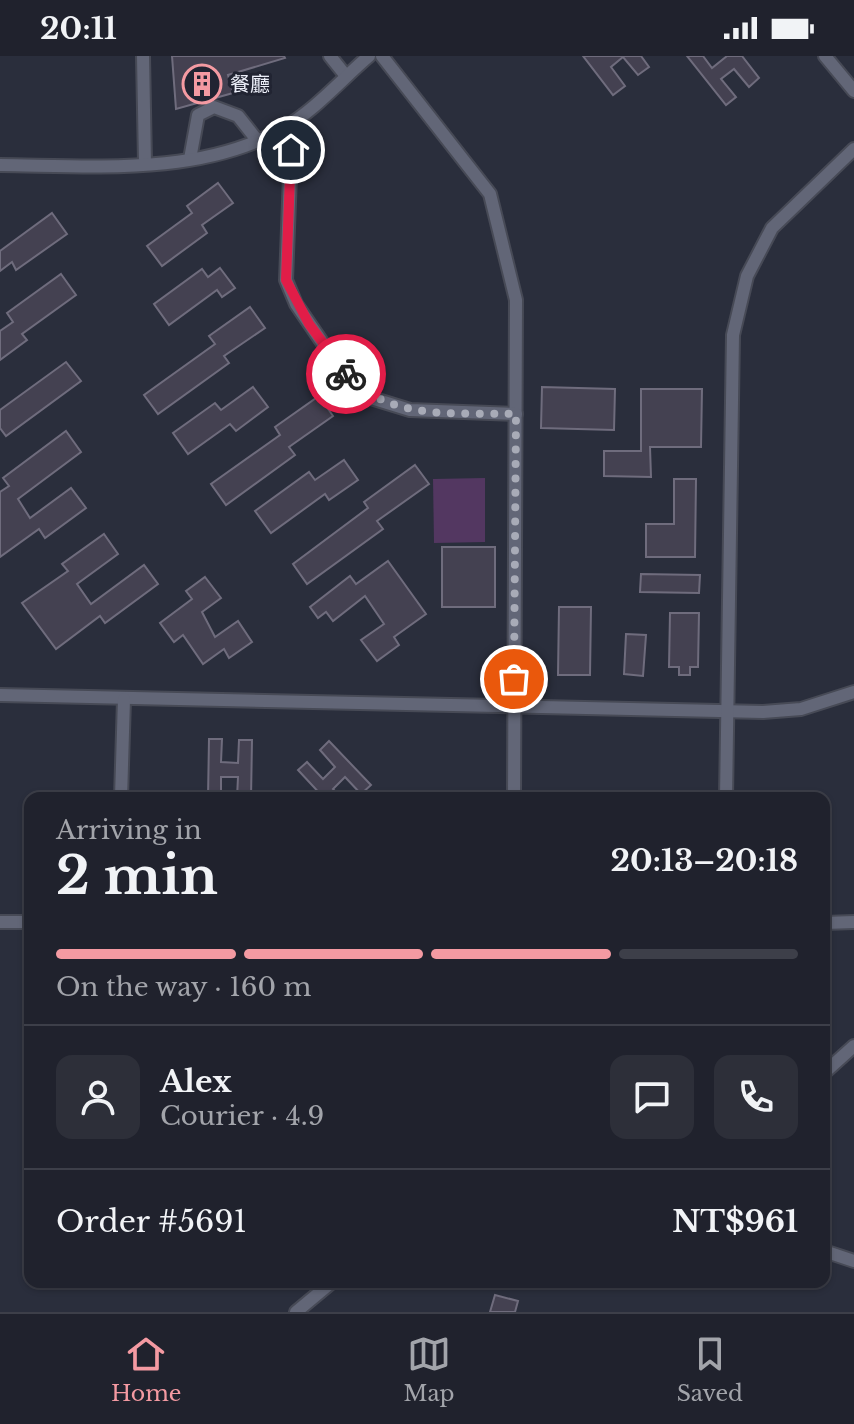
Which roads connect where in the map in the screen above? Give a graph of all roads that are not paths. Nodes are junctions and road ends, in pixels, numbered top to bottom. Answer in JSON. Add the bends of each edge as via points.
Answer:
{"nodes":[{"id":1,"x":143,"y":56,"type":"edge"},
{"id":2,"x":330,"y":56,"type":"edge"},
{"id":3,"x":369,"y":56,"type":"edge"},
{"id":4,"x":382,"y":56,"type":"edge"},
{"id":5,"x":825,"y":56,"type":"edge"},
{"id":6,"x":346,"y":76,"type":"junction"},
{"id":7,"x":854,"y":91,"type":"edge"},
{"id":8,"x":286,"y":127,"type":"junction"},
{"id":9,"x":257,"y":140,"type":"junction"},
{"id":10,"x":854,"y":149,"type":"edge"},
{"id":11,"x":190,"y":159,"type":"junction"},
{"id":12,"x":145,"y":163,"type":"junction"},
{"id":13,"x":0,"y":165,"type":"edge"},
{"id":14,"x":516,"y":414,"type":"junction"},
{"id":15,"x":854,"y":692,"type":"edge"},
{"id":16,"x":0,"y":695,"type":"edge"},
{"id":17,"x":124,"y":699,"type":"junction"},
{"id":18,"x":514,"y":708,"type":"junction"},
{"id":19,"x":726,"y":711,"type":"junction"},
{"id":20,"x":121,"y":792,"type":"edge"},
{"id":21,"x":514,"y":792,"type":"edge"},
{"id":22,"x":726,"y":792,"type":"edge"},
{"id":23,"x":0,"y":922,"type":"edge"},
{"id":24,"x":24,"y":922,"type":"edge"},
{"id":25,"x":854,"y":922,"type":"edge"},
{"id":26,"x":830,"y":923,"type":"edge"},
{"id":27,"x":854,"y":1046,"type":"edge"},
{"id":28,"x":830,"y":1068,"type":"edge"},
{"id":29,"x":830,"y":1253,"type":"edge"},
{"id":30,"x":854,"y":1261,"type":"edge"},
{"id":31,"x":325,"y":1288,"type":"edge"},
{"id":32,"x":296,"y":1312,"type":"edge"}],
"edges":[{"from":1,"to":12,"type":"street"},
{"from":2,"to":6,"type":"street"},
{"from":3,"to":6,"type":"street"},
{"from":4,"to":14,"type":"street","via":[[490,194],[516,300]]},
{"from":5,"to":7,"type":"street"},
{"from":6,"to":8,"type":"street"},
{"from":8,"to":9,"type":"street"},
{"from":8,"to":14,"type":"street","via":[[291,150],[286,280],[335,361],[371,398],[410,410]]},
{"from":9,"to":11,"type":"street"},
{"from":9,"to":11,"type":"street","via":[[238,116],[214,107],[198,115]]},
{"from":10,"to":19,"type":"street","via":[[772,228],[756,254],[739,312],[732,354]]},
{"from":11,"to":12,"type":"street"},
{"from":12,"to":13,"type":"street"},
{"from":14,"to":18,"type":"street"},
{"from":15,"to":19,"type":"street","via":[[801,709]]},
{"from":16,"to":17,"type":"street"},
{"from":17,"to":18,"type":"street"},
{"from":17,"to":20,"type":"street"},
{"from":18,"to":19,"type":"street"},
{"from":18,"to":21,"type":"street"},
{"from":19,"to":22,"type":"street"},
{"from":23,"to":24,"type":"street"},
{"from":25,"to":26,"type":"street"},
{"from":27,"to":28,"type":"street"},
{"from":29,"to":30,"type":"street"},
{"from":31,"to":32,"type":"street"}]}
